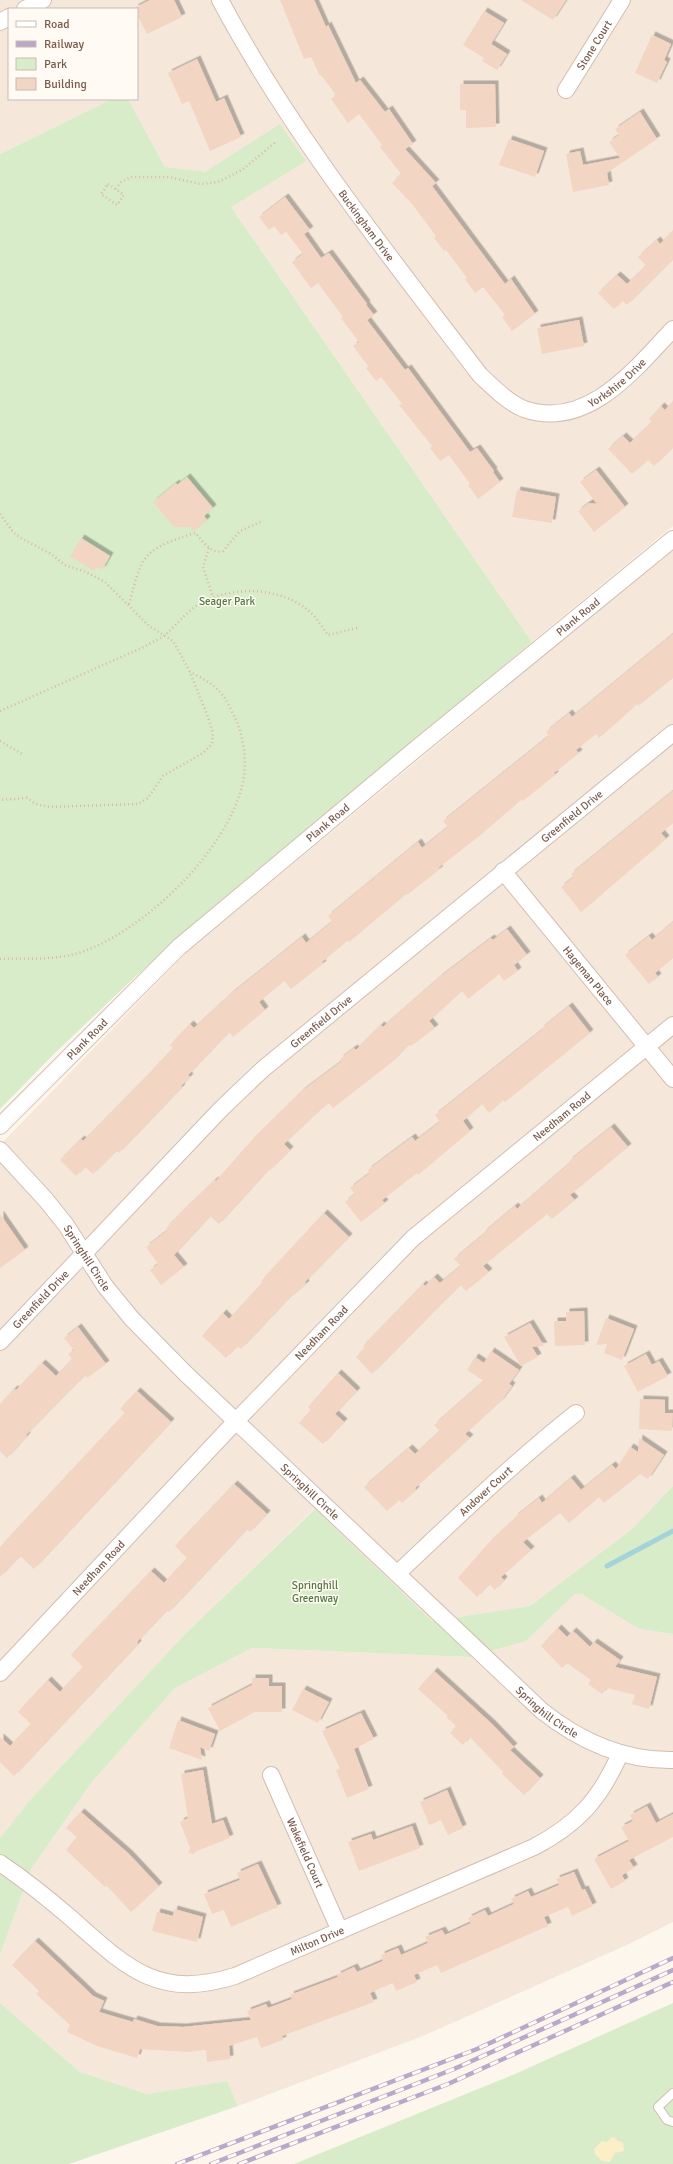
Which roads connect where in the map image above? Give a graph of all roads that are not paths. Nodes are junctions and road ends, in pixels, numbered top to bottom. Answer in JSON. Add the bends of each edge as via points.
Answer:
{"nodes":[{"id":1,"x":43,"y":0,"type":"edge"},
{"id":2,"x":220,"y":0,"type":"edge"},
{"id":3,"x":622,"y":0,"type":"edge"},
{"id":4,"x":27,"y":8,"type":"edge"},
{"id":5,"x":566,"y":90,"type":"dead end"},
{"id":6,"x":673,"y":329,"type":"edge"},
{"id":7,"x":549,"y":413,"type":"joint"},
{"id":8,"x":673,"y":539,"type":"edge"},
{"id":9,"x":673,"y":733,"type":"edge"},
{"id":10,"x":503,"y":871,"type":"junction"},
{"id":11,"x":673,"y":1024,"type":"edge"},
{"id":12,"x":647,"y":1046,"type":"junction"},
{"id":13,"x":673,"y":1079,"type":"edge"},
{"id":14,"x":0,"y":1126,"type":"edge"},
{"id":15,"x":0,"y":1150,"type":"edge"},
{"id":16,"x":84,"y":1253,"type":"junction"},
{"id":17,"x":0,"y":1342,"type":"edge"},
{"id":18,"x":576,"y":1413,"type":"dead end"},
{"id":19,"x":236,"y":1421,"type":"junction"},
{"id":20,"x":398,"y":1573,"type":"junction"},
{"id":21,"x":0,"y":1673,"type":"edge"},
{"id":22,"x":620,"y":1754,"type":"junction"},
{"id":23,"x":673,"y":1760,"type":"edge"},
{"id":24,"x":271,"y":1775,"type":"dead end"},
{"id":25,"x":0,"y":1863,"type":"edge"},
{"id":26,"x":340,"y":1931,"type":"junction"},
{"id":27,"x":673,"y":2093,"type":"edge"},
{"id":28,"x":673,"y":2122,"type":"edge"}],
"edges":[{"from":1,"to":4,"type":"street"},
{"from":2,"to":7,"type":"street","name":"Buckingham Drive","via":[[271,90],[322,165],[480,376],[523,408]]},
{"from":3,"to":5,"type":"street","name":"Stone Court"},
{"from":6,"to":7,"type":"street","name":"Yorkshire Drive","via":[[616,387],[574,410]]},
{"from":8,"to":14,"type":"street","name":"Plank Road","via":[[410,753],[179,948]]},
{"from":9,"to":10,"type":"street","name":"Greenfield Drive"},
{"from":10,"to":12,"type":"street","name":"Hageman Place"},
{"from":10,"to":16,"type":"street","name":"Greenfield Drive","via":[[262,1069]]},
{"from":11,"to":12,"type":"street","name":"Needham Road"},
{"from":12,"to":13,"type":"street","name":"Hageman Place"},
{"from":12,"to":19,"type":"street","name":"Needham Road","via":[[413,1238]]},
{"from":15,"to":16,"type":"street","name":"Springhill Circle","via":[[46,1200]]},
{"from":16,"to":17,"type":"street","name":"Greenfield Drive"},
{"from":16,"to":19,"type":"street","name":"Springhill Circle","via":[[105,1286],[132,1319]]},
{"from":18,"to":20,"type":"street","name":"Andover Court","via":[[533,1447]]},
{"from":19,"to":20,"type":"street","name":"Springhill Circle"},
{"from":19,"to":21,"type":"street","name":"Needham Road"},
{"from":20,"to":22,"type":"street","name":"Springhill Circle","via":[[542,1711],[571,1731]]},
{"from":22,"to":23,"type":"street","name":"Springhill Circle"},
{"from":22,"to":26,"type":"street","name":"Milton Drive","via":[[589,1807],[558,1835],[534,1848]]},
{"from":24,"to":26,"type":"street","name":"Wakefield Court"},
{"from":25,"to":26,"type":"street","name":"Milton Drive","via":[[49,1899],[128,1967],[158,1980],[177,1984],[215,1982],[235,1976]]},
{"from":27,"to":28,"type":"lane","via":[[658,2107],[667,2120]]}]}
